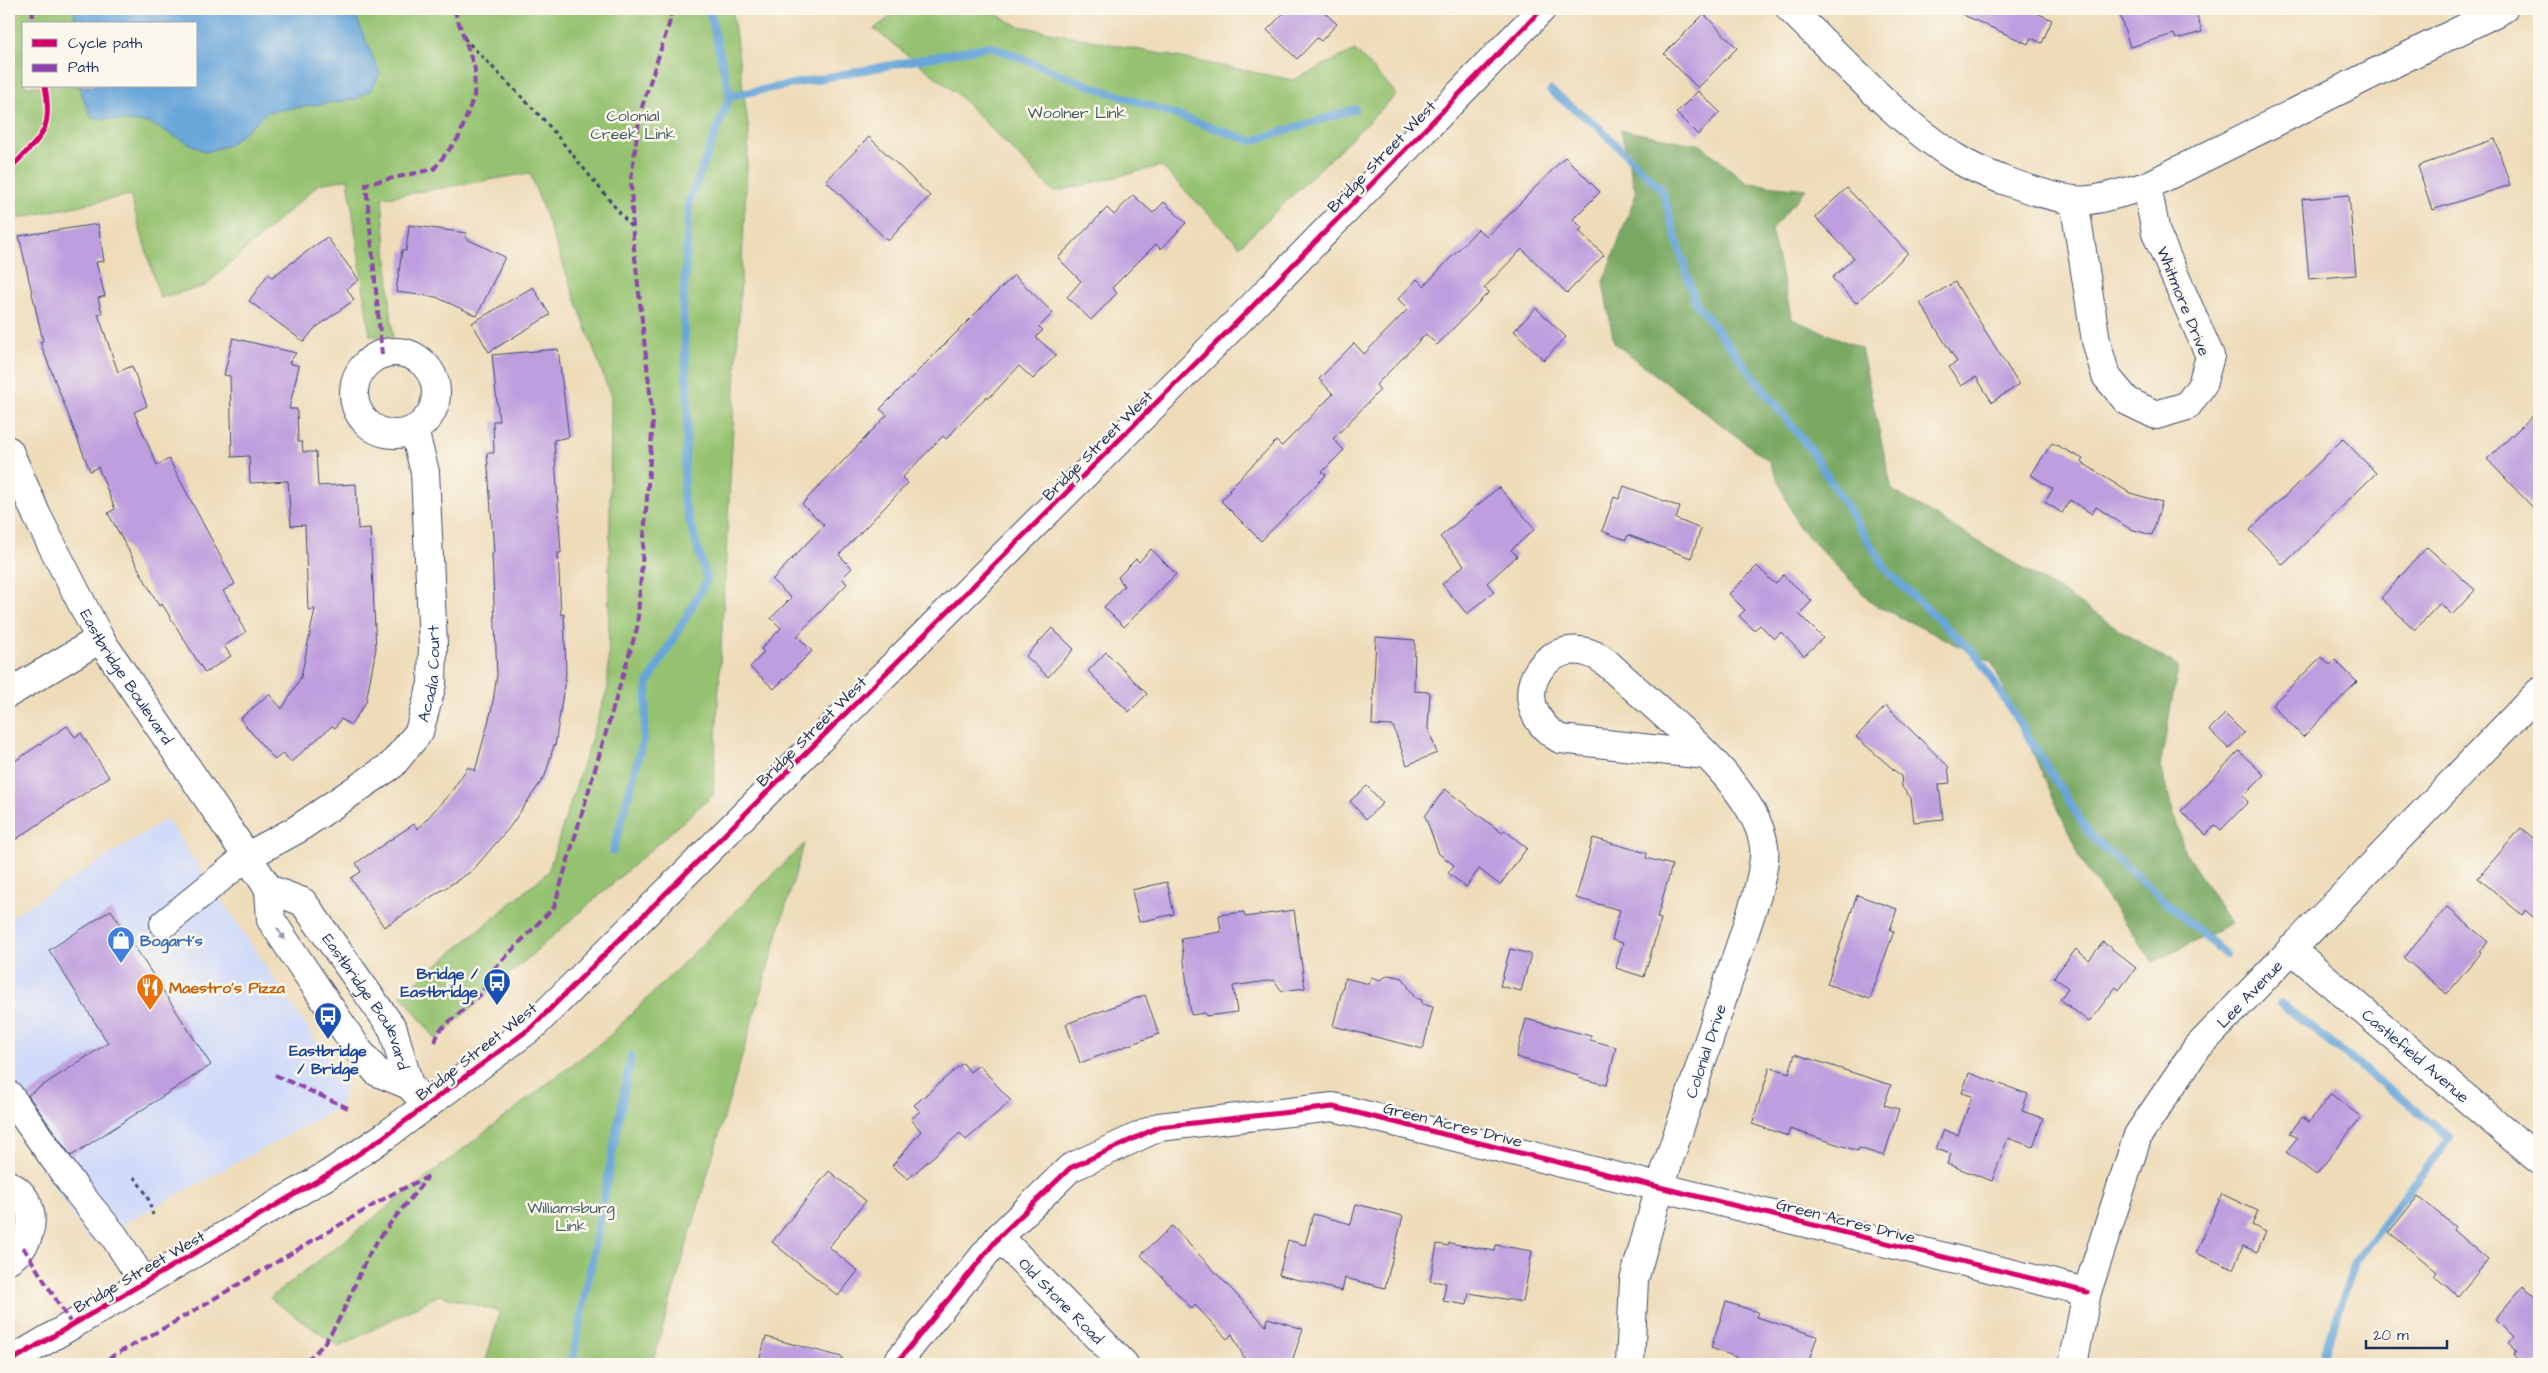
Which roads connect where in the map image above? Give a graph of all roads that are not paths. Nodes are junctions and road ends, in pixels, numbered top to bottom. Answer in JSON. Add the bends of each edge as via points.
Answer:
{"nodes":[{"id":1,"x":1542,"y":9,"type":"edge"},
{"id":2,"x":1790,"y":9,"type":"edge"},
{"id":3,"x":2503,"y":9,"type":"edge"},
{"id":4,"x":2147,"y":186,"type":"junction"},
{"id":5,"x":2074,"y":200,"type":"junction"},
{"id":6,"x":414,"y":430,"type":"dead end"},
{"id":7,"x":9,"y":451,"type":"edge"},
{"id":8,"x":100,"y":639,"type":"junction"},
{"id":9,"x":2539,"y":692,"type":"edge"},
{"id":10,"x":9,"y":693,"type":"edge"},
{"id":11,"x":1706,"y":755,"type":"junction"},
{"id":12,"x":246,"y":857,"type":"junction"},
{"id":13,"x":269,"y":888,"type":"junction"},
{"id":14,"x":164,"y":924,"type":"dead end"},
{"id":15,"x":2291,"y":949,"type":"junction"},
{"id":16,"x":409,"y":1085,"type":"junction"},
{"id":17,"x":9,"y":1095,"type":"edge"},
{"id":18,"x":427,"y":1106,"type":"junction"},
{"id":19,"x":2539,"y":1160,"type":"edge"},
{"id":20,"x":9,"y":1185,"type":"edge"},
{"id":21,"x":1660,"y":1187,"type":"junction"},
{"id":22,"x":999,"y":1237,"type":"junction"},
{"id":23,"x":9,"y":1259,"type":"edge"},
{"id":24,"x":144,"y":1282,"type":"junction"},
{"id":25,"x":2087,"y":1292,"type":"junction"},
{"id":26,"x":9,"y":1362,"type":"edge"},
{"id":27,"x":896,"y":1364,"type":"edge"},
{"id":28,"x":1124,"y":1364,"type":"edge"},
{"id":29,"x":1630,"y":1364,"type":"edge"},
{"id":30,"x":2073,"y":1364,"type":"edge"}],
"edges":[{"from":1,"to":18,"type":"street","name":"Bridge Street West","via":[[1247,312],[532,1027]]},
{"from":2,"to":5,"type":"street","via":[[1903,117],[1956,158],[2022,187]]},
{"from":3,"to":4,"type":"street"},
{"from":4,"to":5,"type":"street"},
{"from":4,"to":5,"type":"street","name":"Whitmore Drive","via":[[2156,233],[2210,356],[2202,384],[2187,406],[2156,415],[2127,401],[2106,376],[2096,341]]},
{"from":6,"to":12,"type":"street","name":"Acadia Court","via":[[425,472],[433,645],[432,684],[418,732],[392,765],[296,830]]},
{"from":7,"to":8,"type":"street","name":"Eastbridge Boulevard","via":[[36,516]]},
{"from":8,"to":10,"type":"street"},
{"from":8,"to":12,"type":"street","name":"Eastbridge Boulevard"},
{"from":9,"to":15,"type":"street","name":"Lee Avenue"},
{"from":11,"to":11,"type":"street","name":"Colonial Drive","via":[[1599,656],[1582,651],[1557,654],[1544,664],[1534,679],[1531,696],[1537,720],[1560,739]]},
{"from":11,"to":21,"type":"street","name":"Colonial Drive","via":[[1749,805],[1764,848],[1762,870],[1757,895]]},
{"from":12,"to":13,"type":"street","name":"Eastbridge Boulevard"},
{"from":12,"to":14,"type":"street","name":"Acadia Court"},
{"from":13,"to":16,"type":"street","name":"Eastbridge Boulevard","via":[[303,902],[309,910],[393,1029]]},
{"from":13,"to":16,"type":"street","name":"Eastbridge Boulevard","one_way":true,"via":[[271,920],[359,1051],[377,1072]]},
{"from":15,"to":19,"type":"street","name":"Castlefield Avenue"},
{"from":15,"to":25,"type":"street","name":"Lee Avenue","via":[[2196,1049],[2138,1135]]},
{"from":16,"to":18,"type":"street","name":"Eastbridge Boulevard"},
{"from":17,"to":24,"type":"street","via":[[76,1191],[114,1236]]},
{"from":18,"to":24,"type":"street","name":"Bridge Street West","via":[[329,1174]]},
{"from":20,"to":23,"type":"street","via":[[24,1198],[32,1219],[30,1234],[23,1247]]},
{"from":21,"to":22,"type":"street","name":"Green Acres Drive","via":[[1333,1107],[1160,1127],[1070,1168]]},
{"from":21,"to":25,"type":"street","name":"Green Acres Drive"},
{"from":21,"to":29,"type":"street","name":"Colonial Drive","via":[[1634,1280]]},
{"from":22,"to":27,"type":"street","name":"Green Acres Drive"},
{"from":22,"to":28,"type":"street","name":"Old Stone Road"},
{"from":24,"to":26,"type":"street","name":"Bridge Street West"},
{"from":25,"to":30,"type":"street","name":"Lee Avenue"}]}
